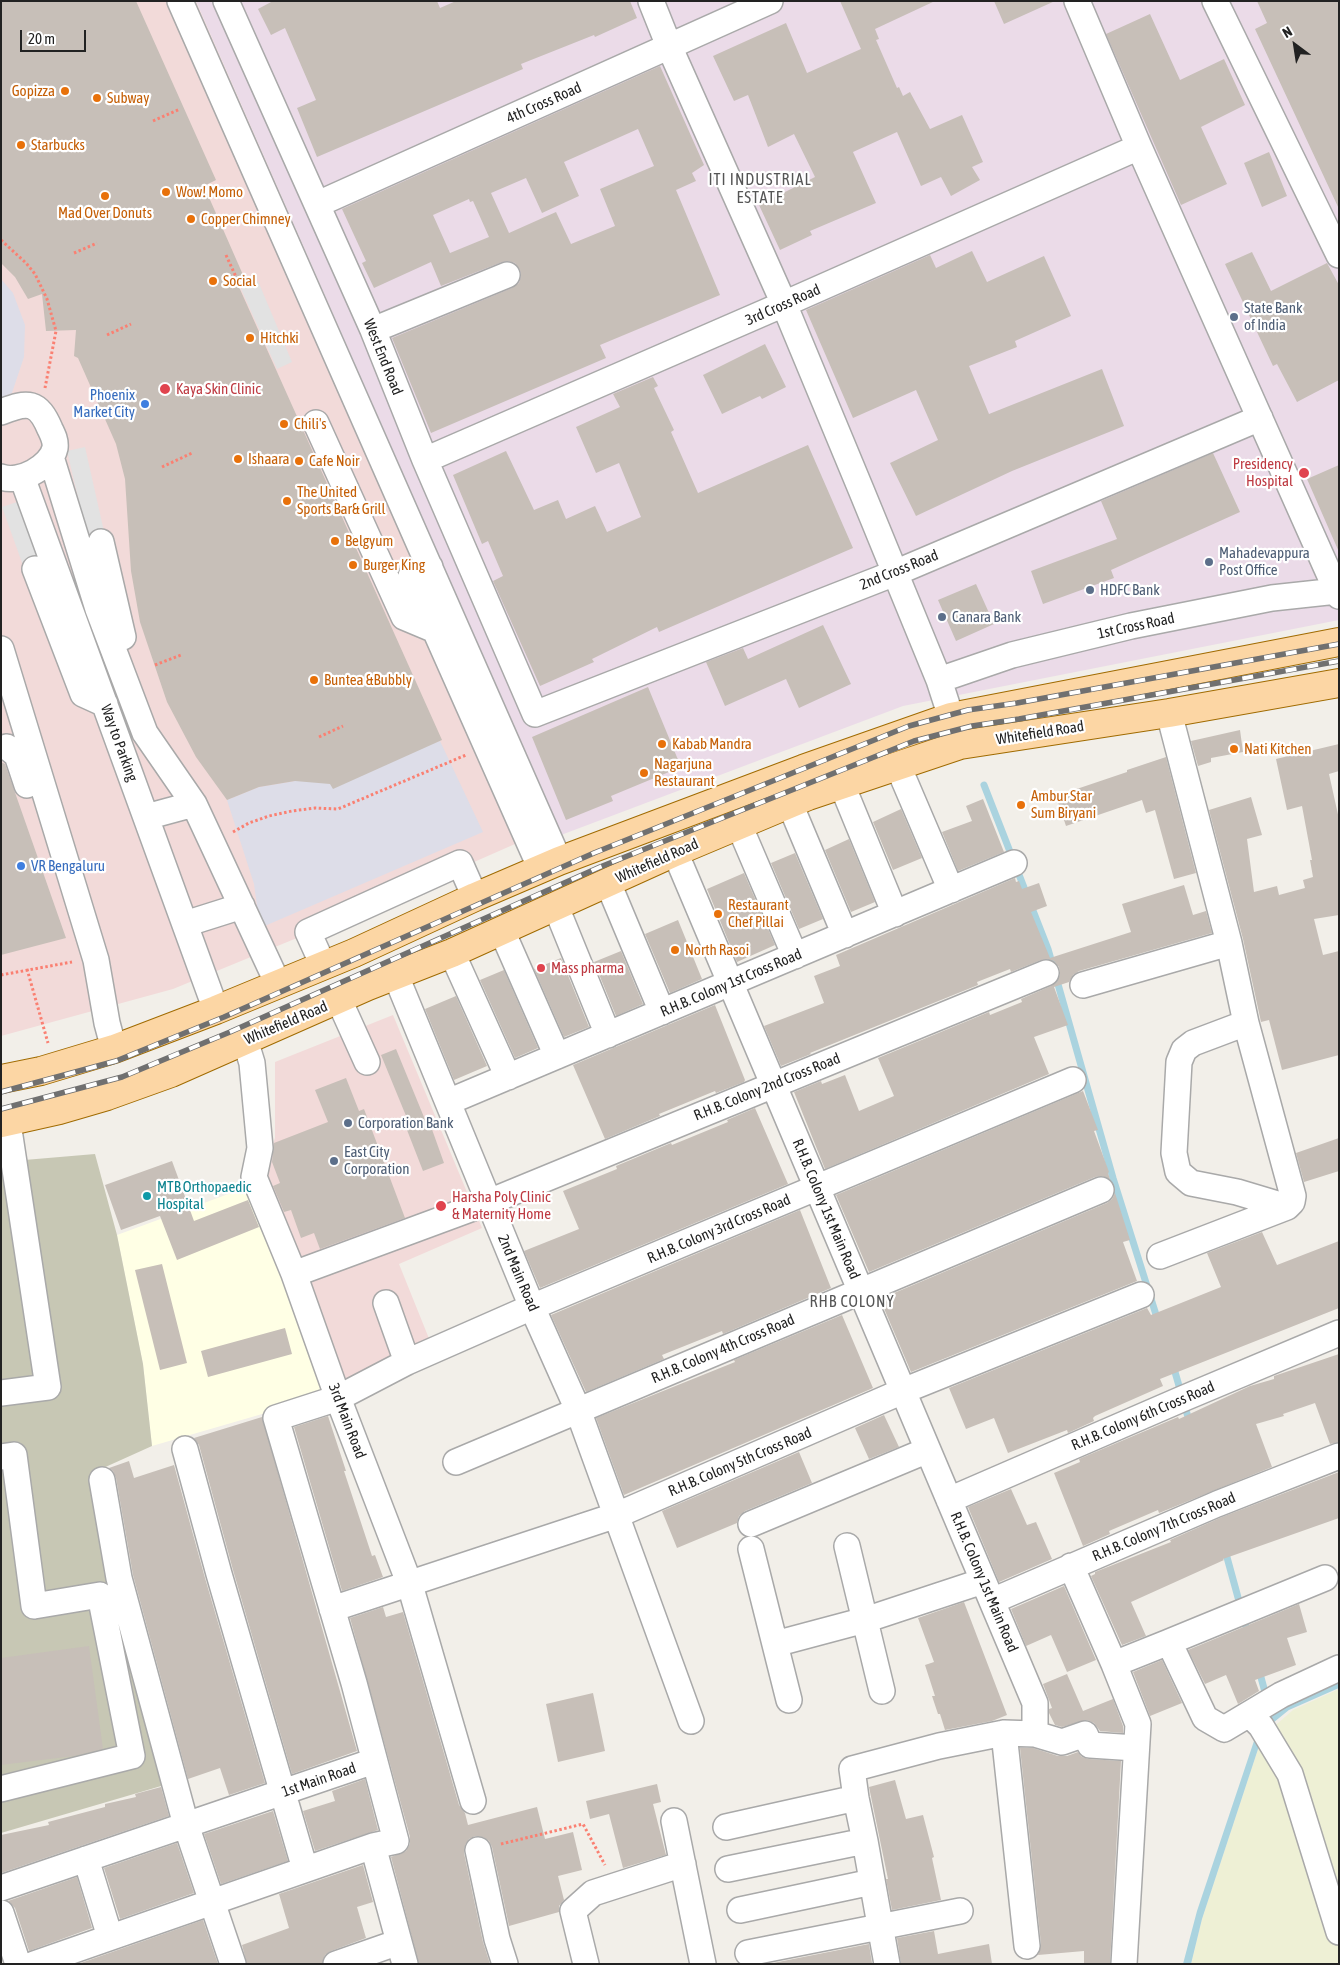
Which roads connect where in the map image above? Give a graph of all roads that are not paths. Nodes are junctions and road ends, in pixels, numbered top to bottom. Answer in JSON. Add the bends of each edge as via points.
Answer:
{"nodes":[{"id":1,"x":180,"y":1,"type":"edge"},
{"id":2,"x":226,"y":1,"type":"edge"},
{"id":3,"x":651,"y":1,"type":"edge"},
{"id":4,"x":770,"y":1,"type":"edge"},
{"id":5,"x":1077,"y":1,"type":"edge"},
{"id":6,"x":1215,"y":1,"type":"edge"},
{"id":7,"x":669,"y":46,"type":"junction"},
{"id":8,"x":1139,"y":147,"type":"junction"},
{"id":9,"x":318,"y":204,"type":"junction"},
{"id":10,"x":1339,"y":255,"type":"edge"},
{"id":11,"x":507,"y":275,"type":"dead end"},
{"id":12,"x":784,"y":304,"type":"junction"},
{"id":13,"x":373,"y":330,"type":"junction"},
{"id":14,"x":1,"y":412,"type":"edge"},
{"id":15,"x":1260,"y":418,"type":"junction"},
{"id":16,"x":316,"y":423,"type":"dead end"},
{"id":17,"x":51,"y":457,"type":"junction"},
{"id":18,"x":425,"y":460,"type":"junction"},
{"id":19,"x":12,"y":477,"type":"edge"},
{"id":20,"x":100,"y":542,"type":"dead end"},
{"id":21,"x":430,"y":567,"type":"junction"},
{"id":22,"x":35,"y":569,"type":"dead end"},
{"id":23,"x":895,"y":573,"type":"junction"},
{"id":24,"x":1338,"y":594,"type":"edge"},
{"id":25,"x":435,"y":630,"type":"junction"},
{"id":26,"x":1339,"y":642,"type":"edge"},
{"id":27,"x":1,"y":649,"type":"edge"},
{"id":28,"x":939,"y":680,"type":"junction"},
{"id":29,"x":1134,"y":681,"type":"junction"},
{"id":30,"x":1339,"y":683,"type":"edge"},
{"id":31,"x":130,"y":693,"type":"junction"},
{"id":32,"x":105,"y":704,"type":"junction"},
{"id":33,"x":1169,"y":713,"type":"junction"},
{"id":34,"x":535,"y":714,"type":"joint"},
{"id":35,"x":951,"y":717,"type":"junction"},
{"id":36,"x":1139,"y":718,"type":"junction"},
{"id":37,"x":960,"y":745,"type":"junction"},
{"id":38,"x":6,"y":748,"type":"dead end"},
{"id":39,"x":898,"y":766,"type":"junction"},
{"id":40,"x":842,"y":785,"type":"junction"},
{"id":41,"x":194,"y":804,"type":"junction"},
{"id":42,"x":790,"y":804,"type":"junction"},
{"id":43,"x":146,"y":817,"type":"junction"},
{"id":44,"x":739,"y":825,"type":"junction"},
{"id":45,"x":63,"y":849,"type":"junction"},
{"id":46,"x":675,"y":852,"type":"junction"},
{"id":47,"x":1014,"y":864,"type":"dead end"},
{"id":48,"x":550,"y":865,"type":"junction"},
{"id":49,"x":608,"y":883,"type":"junction"},
{"id":50,"x":952,"y":890,"type":"junction"},
{"id":51,"x":475,"y":897,"type":"junction"},
{"id":52,"x":242,"y":906,"type":"junction"},
{"id":53,"x":556,"y":907,"type":"junction"},
{"id":54,"x":895,"y":914,"type":"junction"},
{"id":55,"x":185,"y":924,"type":"junction"},
{"id":56,"x":502,"y":931,"type":"junction"},
{"id":57,"x":845,"y":935,"type":"junction"},
{"id":58,"x":1230,"y":943,"type":"junction"},
{"id":59,"x":452,"y":953,"type":"junction"},
{"id":60,"x":795,"y":956,"type":"junction"},
{"id":61,"x":323,"y":965,"type":"junction"},
{"id":62,"x":1046,"y":974,"type":"dead end"},
{"id":63,"x":396,"y":976,"type":"junction"},
{"id":64,"x":730,"y":983,"type":"junction"},
{"id":65,"x":278,"y":984,"type":"junction"},
{"id":66,"x":1083,"y":985,"type":"dead end"},
{"id":67,"x":339,"y":1000,"type":"junction"},
{"id":68,"x":216,"y":1010,"type":"junction"},
{"id":69,"x":662,"y":1012,"type":"junction"},
{"id":70,"x":1246,"y":1023,"type":"junction"},
{"id":71,"x":608,"y":1034,"type":"junction"},
{"id":72,"x":245,"y":1040,"type":"junction"},
{"id":73,"x":114,"y":1049,"type":"junction"},
{"id":74,"x":557,"y":1056,"type":"junction"},
{"id":75,"x":366,"y":1062,"type":"dead end"},
{"id":76,"x":508,"y":1077,"type":"junction"},
{"id":77,"x":1,"y":1079,"type":"edge"},
{"id":78,"x":1073,"y":1080,"type":"dead end"},
{"id":79,"x":774,"y":1085,"type":"junction"},
{"id":80,"x":448,"y":1102,"type":"junction"},
{"id":81,"x":4,"y":1123,"type":"edge"},
{"id":82,"x":817,"y":1188,"type":"junction"},
{"id":83,"x":1101,"y":1190,"type":"dead end"},
{"id":84,"x":489,"y":1202,"type":"junction"},
{"id":85,"x":1287,"y":1207,"type":"junction"},
{"id":86,"x":11,"y":1215,"type":"edge"},
{"id":87,"x":1160,"y":1256,"type":"dead end"},
{"id":88,"x":294,"y":1274,"type":"junction"},
{"id":89,"x":860,"y":1291,"type":"junction"},
{"id":90,"x":1141,"y":1295,"type":"dead end"},
{"id":91,"x":386,"y":1303,"type":"dead end"},
{"id":92,"x":532,"y":1307,"type":"junction"},
{"id":93,"x":1339,"y":1334,"type":"edge"},
{"id":94,"x":407,"y":1362,"type":"junction"},
{"id":95,"x":903,"y":1391,"type":"junction"},
{"id":96,"x":1,"y":1393,"type":"edge"},
{"id":97,"x":338,"y":1398,"type":"junction"},
{"id":98,"x":578,"y":1410,"type":"junction"},
{"id":99,"x":185,"y":1450,"type":"dead end"},
{"id":100,"x":928,"y":1450,"type":"junction"},
{"id":101,"x":1339,"y":1456,"type":"edge"},
{"id":102,"x":1,"y":1457,"type":"edge"},
{"id":103,"x":456,"y":1462,"type":"dead end"},
{"id":104,"x":102,"y":1480,"type":"dead end"},
{"id":105,"x":949,"y":1500,"type":"junction"},
{"id":106,"x":617,"y":1515,"type":"junction"},
{"id":107,"x":751,"y":1524,"type":"dead end"},
{"id":108,"x":847,"y":1546,"type":"dead end"},
{"id":109,"x":751,"y":1549,"type":"dead end"},
{"id":110,"x":1071,"y":1566,"type":"junction"},
{"id":111,"x":1325,"y":1578,"type":"dead end"},
{"id":112,"x":410,"y":1584,"type":"junction"},
{"id":113,"x":987,"y":1591,"type":"junction"},
{"id":114,"x":332,"y":1609,"type":"junction"},
{"id":115,"x":865,"y":1620,"type":"junction"},
{"id":116,"x":1169,"y":1642,"type":"junction"},
{"id":117,"x":775,"y":1644,"type":"junction"},
{"id":118,"x":1114,"y":1664,"type":"junction"},
{"id":119,"x":1339,"y":1668,"type":"edge"},
{"id":120,"x":882,"y":1691,"type":"dead end"},
{"id":121,"x":790,"y":1700,"type":"dead end"},
{"id":122,"x":1250,"y":1715,"type":"junction"},
{"id":123,"x":691,"y":1721,"type":"dead end"},
{"id":124,"x":1004,"y":1733,"type":"junction"},
{"id":125,"x":1035,"y":1734,"type":"junction"},
{"id":126,"x":1136,"y":1748,"type":"junction"},
{"id":127,"x":374,"y":1761,"type":"junction"},
{"id":128,"x":1,"y":1789,"type":"edge"},
{"id":129,"x":283,"y":1792,"type":"junction"},
{"id":130,"x":856,"y":1798,"type":"junction"},
{"id":131,"x":473,"y":1801,"type":"dead end"},
{"id":132,"x":674,"y":1821,"type":"dead end"},
{"id":133,"x":186,"y":1825,"type":"junction"},
{"id":134,"x":726,"y":1827,"type":"dead end"},
{"id":135,"x":865,"y":1841,"type":"junction"},
{"id":136,"x":373,"y":1846,"type":"junction"},
{"id":137,"x":478,"y":1850,"type":"road end"},
{"id":138,"x":86,"y":1859,"type":"junction"},
{"id":139,"x":683,"y":1864,"type":"junction"},
{"id":140,"x":305,"y":1869,"type":"junction"},
{"id":141,"x":728,"y":1869,"type":"dead end"},
{"id":142,"x":872,"y":1882,"type":"junction"},
{"id":143,"x":1,"y":1888,"type":"edge"},
{"id":144,"x":212,"y":1902,"type":"junction"},
{"id":145,"x":740,"y":1910,"type":"dead end"},
{"id":146,"x":960,"y":1911,"type":"dead end"},
{"id":147,"x":1,"y":1913,"type":"edge"},
{"id":148,"x":880,"y":1927,"type":"junction"},
{"id":149,"x":1339,"y":1932,"type":"edge"},
{"id":150,"x":110,"y":1937,"type":"junction"},
{"id":151,"x":1027,"y":1946,"type":"dead end"},
{"id":152,"x":402,"y":1953,"type":"edge"},
{"id":153,"x":748,"y":1953,"type":"dead end"},
{"id":154,"x":18,"y":1964,"type":"edge"},
{"id":155,"x":34,"y":1964,"type":"edge"},
{"id":156,"x":233,"y":1964,"type":"edge"},
{"id":157,"x":336,"y":1964,"type":"edge"},
{"id":158,"x":504,"y":1964,"type":"edge"},
{"id":159,"x":586,"y":1964,"type":"edge"},
{"id":160,"x":703,"y":1964,"type":"edge"},
{"id":161,"x":887,"y":1964,"type":"edge"},
{"id":162,"x":1124,"y":1964,"type":"edge"}],
"edges":[{"from":1,"to":21,"type":"street"},
{"from":2,"to":9,"type":"street","name":"West End Road"},
{"from":3,"to":7,"type":"street"},
{"from":4,"to":7,"type":"street","name":"4th Cross Road"},
{"from":5,"to":8,"type":"street"},
{"from":6,"to":10,"type":"street"},
{"from":7,"to":9,"type":"street","name":"4th Cross Road"},
{"from":7,"to":12,"type":"street"},
{"from":8,"to":12,"type":"street","name":"3rd Cross Road"},
{"from":8,"to":15,"type":"street"},
{"from":9,"to":13,"type":"street","name":"West End Road"},
{"from":11,"to":13,"type":"street"},
{"from":12,"to":18,"type":"street","name":"3rd Cross Road"},
{"from":12,"to":23,"type":"street"},
{"from":13,"to":18,"type":"street","name":"West End Road"},
{"from":14,"to":17,"type":"street","via":[[19,405],[41,412],[54,439]]},
{"from":15,"to":23,"type":"street","name":"2nd Cross Road"},
{"from":15,"to":24,"type":"street"},
{"from":16,"to":25,"type":"street","via":[[404,617]]},
{"from":17,"to":19,"type":"street","via":[[39,469]]},
{"from":17,"to":31,"type":"street","via":[[98,609]]},
{"from":18,"to":34,"type":"street","name":"West End Road"},
{"from":19,"to":32,"type":"street","name":"Way to Parking"},
{"from":20,"to":31,"type":"street","via":[[121,634],[134,670]]},
{"from":21,"to":25,"type":"street","via":[[411,576]]},
{"from":21,"to":48,"type":"street"},
{"from":22,"to":32,"type":"street","via":[[83,694]]},
{"from":23,"to":28,"type":"street"},
{"from":23,"to":34,"type":"street","name":"2nd Cross Road"},
{"from":24,"to":28,"type":"street","name":"1st Cross Road","via":[[1272,598],[1131,626],[1012,655]]},
{"from":25,"to":48,"type":"street","via":[[486,746]]},
{"from":26,"to":29,"type":"main road","name":"Whitefield Road"},
{"from":27,"to":45,"type":"street"},
{"from":28,"to":35,"type":"street"},
{"from":29,"to":35,"type":"main road","name":"Whitefield Road"},
{"from":29,"to":36,"type":"main road"},
{"from":30,"to":33,"type":"main road","name":"Whitefield Road"},
{"from":31,"to":41,"type":"street","via":[[145,733]]},
{"from":32,"to":43,"type":"street","name":"Way to Parking"},
{"from":33,"to":36,"type":"main road","name":"Whitefield Road"},
{"from":33,"to":58,"type":"street"},
{"from":35,"to":37,"type":"street"},
{"from":35,"to":48,"type":"main road","name":"Whitefield Road"},
{"from":36,"to":37,"type":"main road","name":"Whitefield Road"},
{"from":37,"to":39,"type":"main road","name":"Whitefield Road"},
{"from":38,"to":45,"type":"street","via":[[17,755],[49,845]]},
{"from":39,"to":40,"type":"main road","name":"Whitefield Road"},
{"from":39,"to":50,"type":"street"},
{"from":40,"to":42,"type":"main road","name":"Whitefield Road"},
{"from":40,"to":54,"type":"street"},
{"from":41,"to":43,"type":"street"},
{"from":41,"to":52,"type":"street"},
{"from":42,"to":44,"type":"main road","name":"Whitefield Road"},
{"from":42,"to":57,"type":"street"},
{"from":43,"to":55,"type":"street","name":"Way to Parking"},
{"from":44,"to":46,"type":"main road","name":"Whitefield Road"},
{"from":44,"to":60,"type":"street"},
{"from":45,"to":73,"type":"street","via":[[96,960]]},
{"from":46,"to":49,"type":"main road","name":"Whitefield Road"},
{"from":46,"to":64,"type":"street","name":"R.H.B. Colony 1st Main Road"},
{"from":47,"to":50,"type":"street","name":"R.H.B. Colony 1st Cross Road"},
{"from":48,"to":51,"type":"main road","name":"Whitefield Road"},
{"from":49,"to":53,"type":"main road","name":"Whitefield Road"},
{"from":49,"to":69,"type":"street"},
{"from":50,"to":54,"type":"street","name":"R.H.B. Colony 1st Cross Road"},
{"from":51,"to":61,"type":"main road","name":"Whitefield Road"},
{"from":51,"to":61,"type":"street","via":[[460,863],[308,932]]},
{"from":52,"to":55,"type":"street"},
{"from":52,"to":65,"type":"street"},
{"from":53,"to":56,"type":"main road","name":"Whitefield Road"},
{"from":53,"to":71,"type":"street"},
{"from":54,"to":57,"type":"street","name":"R.H.B. Colony 1st Cross Road"},
{"from":55,"to":68,"type":"street","name":"Way to Parking"},
{"from":56,"to":59,"type":"main road","name":"Whitefield Road"},
{"from":56,"to":74,"type":"street"},
{"from":57,"to":60,"type":"street","name":"R.H.B. Colony 1st Cross Road"},
{"from":58,"to":66,"type":"street"},
{"from":58,"to":70,"type":"street"},
{"from":59,"to":63,"type":"main road","name":"Whitefield Road"},
{"from":59,"to":76,"type":"street"},
{"from":60,"to":64,"type":"street","name":"R.H.B. Colony 1st Cross Road"},
{"from":61,"to":65,"type":"main road","name":"Whitefield Road"},
{"from":62,"to":79,"type":"street","name":"R.H.B. Colony 2nd Cross Road"},
{"from":63,"to":67,"type":"main road","name":"Whitefield Road"},
{"from":63,"to":80,"type":"street","name":"2nd Main Road"},
{"from":64,"to":69,"type":"street","name":"R.H.B. Colony 1st Cross Road"},
{"from":64,"to":79,"type":"street","name":"R.H.B. Colony 1st Main Road"},
{"from":65,"to":68,"type":"main road","name":"Whitefield Road"},
{"from":67,"to":72,"type":"main road","name":"Whitefield Road"},
{"from":67,"to":75,"type":"street"},
{"from":68,"to":73,"type":"main road","name":"Whitefield Road"},
{"from":69,"to":71,"type":"street","name":"R.H.B. Colony 1st Cross Road"},
{"from":70,"to":85,"type":"street","via":[[1293,1196]]},
{"from":70,"to":85,"type":"street","via":[[1193,1043],[1184,1050],[1179,1062],[1174,1153],[1178,1172],[1191,1183]]},
{"from":71,"to":74,"type":"street","name":"R.H.B. Colony 1st Cross Road"},
{"from":72,"to":81,"type":"main road","name":"Whitefield Road","via":[[171,1073],[107,1096]]},
{"from":72,"to":88,"type":"street","name":"3rd Main Road","via":[[252,1063],[260,1148],[254,1177]]},
{"from":73,"to":77,"type":"main road","name":"Whitefield Road"},
{"from":74,"to":76,"type":"street","name":"R.H.B. Colony 1st Cross Road"},
{"from":76,"to":80,"type":"street","name":"R.H.B. Colony 1st Cross Road"},
{"from":78,"to":82,"type":"street","name":"R.H.B. Colony 3rd Cross Road"},
{"from":79,"to":82,"type":"street","name":"R.H.B. Colony 1st Main Road"},
{"from":79,"to":84,"type":"street","name":"R.H.B. Colony 2nd Cross Road"},
{"from":80,"to":84,"type":"street","name":"2nd Main Road"},
{"from":81,"to":86,"type":"street"},
{"from":82,"to":89,"type":"street","name":"R.H.B. Colony 1st Main Road"},
{"from":82,"to":92,"type":"street","name":"R.H.B. Colony 3rd Cross Road"},
{"from":83,"to":89,"type":"street","name":"R.H.B. Colony 4th Cross Road"},
{"from":84,"to":88,"type":"street","name":"R.H.B. Colony 2nd Cross Road"},
{"from":84,"to":92,"type":"street","name":"2nd Main Road"},
{"from":85,"to":87,"type":"street"},
{"from":86,"to":96,"type":"street","via":[[48,1387]]},
{"from":88,"to":97,"type":"street","name":"3rd Main Road"},
{"from":89,"to":95,"type":"street","name":"R.H.B. Colony 1st Main Road"},
{"from":89,"to":98,"type":"street","name":"R.H.B. Colony 4th Cross Road"},
{"from":90,"to":95,"type":"street","name":"R.H.B. Colony 5th Cross Road"},
{"from":91,"to":94,"type":"street"},
{"from":92,"to":94,"type":"street","name":"R.H.B. Colony 3rd Cross Road"},
{"from":92,"to":98,"type":"street","name":"2nd Main Road"},
{"from":93,"to":105,"type":"street","name":"R.H.B. Colony 6th Cross Road"},
{"from":94,"to":97,"type":"street","name":"R.H.B. Colony 3rd Cross Road"},
{"from":95,"to":100,"type":"street","name":"R.H.B. Colony 1st Main Road"},
{"from":95,"to":106,"type":"street","name":"R.H.B. Colony 5th Cross Road"},
{"from":97,"to":112,"type":"street","name":"3rd Main Road"},
{"from":97,"to":114,"type":"street","name":"R.H.B. Colony 3rd Cross Road","via":[[276,1418]]},
{"from":98,"to":103,"type":"street","name":"R.H.B. Colony 4th Cross Road"},
{"from":98,"to":106,"type":"street","name":"2nd Main Road"},
{"from":99,"to":129,"type":"street"},
{"from":100,"to":105,"type":"street","name":"R.H.B. Colony 1st Main Road"},
{"from":100,"to":107,"type":"street"},
{"from":101,"to":110,"type":"street","name":"R.H.B. Colony 7th Cross Road"},
{"from":102,"to":128,"type":"street","via":[[14,1456],[34,1606],[100,1595],[132,1756]]},
{"from":104,"to":133,"type":"street","via":[[119,1578]]},
{"from":105,"to":113,"type":"street","name":"R.H.B. Colony 1st Main Road"},
{"from":106,"to":112,"type":"street","name":"R.H.B. Colony 5th Cross Road"},
{"from":106,"to":123,"type":"street","name":"2nd Main Road"},
{"from":108,"to":115,"type":"street"},
{"from":109,"to":117,"type":"street"},
{"from":110,"to":113,"type":"street","name":"R.H.B. Colony 7th Cross Road"},
{"from":110,"to":118,"type":"street"},
{"from":111,"to":116,"type":"street"},
{"from":112,"to":114,"type":"street","name":"R.H.B. Colony 5th Cross Road"},
{"from":112,"to":131,"type":"street","name":"3rd Main Road"},
{"from":113,"to":115,"type":"street","name":"R.H.B. Colony 7th Cross Road"},
{"from":113,"to":125,"type":"street","name":"R.H.B. Colony 1st Main Road","via":[[1035,1703]]},
{"from":114,"to":127,"type":"street"},
{"from":115,"to":117,"type":"street","name":"R.H.B. Colony 7th Cross Road"},
{"from":115,"to":120,"type":"street"},
{"from":116,"to":118,"type":"street"},
{"from":116,"to":122,"type":"street","via":[[1205,1718],[1224,1730]]},
{"from":117,"to":121,"type":"street"},
{"from":118,"to":126,"type":"street","via":[[1138,1724]]},
{"from":119,"to":122,"type":"street","via":[[1282,1695]]},
{"from":122,"to":149,"type":"street","via":[[1261,1726],[1290,1774]]},
{"from":124,"to":125,"type":"street"},
{"from":124,"to":130,"type":"street","via":[[852,1768]]},
{"from":124,"to":151,"type":"street"},
{"from":125,"to":126,"type":"street","via":[[1062,1742],[1085,1734],[1090,1745]]},
{"from":126,"to":162,"type":"street"},
{"from":127,"to":129,"type":"street","name":"1st Main Road"},
{"from":127,"to":136,"type":"street","name":"1st Main Road","via":[[396,1841]]},
{"from":129,"to":133,"type":"street","name":"1st Main Road"},
{"from":129,"to":140,"type":"street"},
{"from":130,"to":134,"type":"street"},
{"from":130,"to":135,"type":"street"},
{"from":132,"to":139,"type":"street"},
{"from":133,"to":138,"type":"street","name":"1st Main Road"},
{"from":133,"to":144,"type":"street"},
{"from":135,"to":141,"type":"street"},
{"from":135,"to":142,"type":"street"},
{"from":136,"to":140,"type":"street"},
{"from":136,"to":152,"type":"street"},
{"from":137,"to":158,"type":"street"},
{"from":138,"to":143,"type":"street","name":"1st Main Road"},
{"from":138,"to":150,"type":"street"},
{"from":139,"to":159,"type":"street","via":[[593,1893],[572,1911]]},
{"from":139,"to":160,"type":"street"},
{"from":140,"to":144,"type":"street"},
{"from":142,"to":145,"type":"street"},
{"from":142,"to":148,"type":"street"},
{"from":144,"to":150,"type":"street"},
{"from":144,"to":156,"type":"street"},
{"from":146,"to":148,"type":"street"},
{"from":147,"to":154,"type":"street"},
{"from":148,"to":153,"type":"street"},
{"from":148,"to":161,"type":"street"},
{"from":150,"to":155,"type":"street"},
{"from":152,"to":157,"type":"street"}]}
